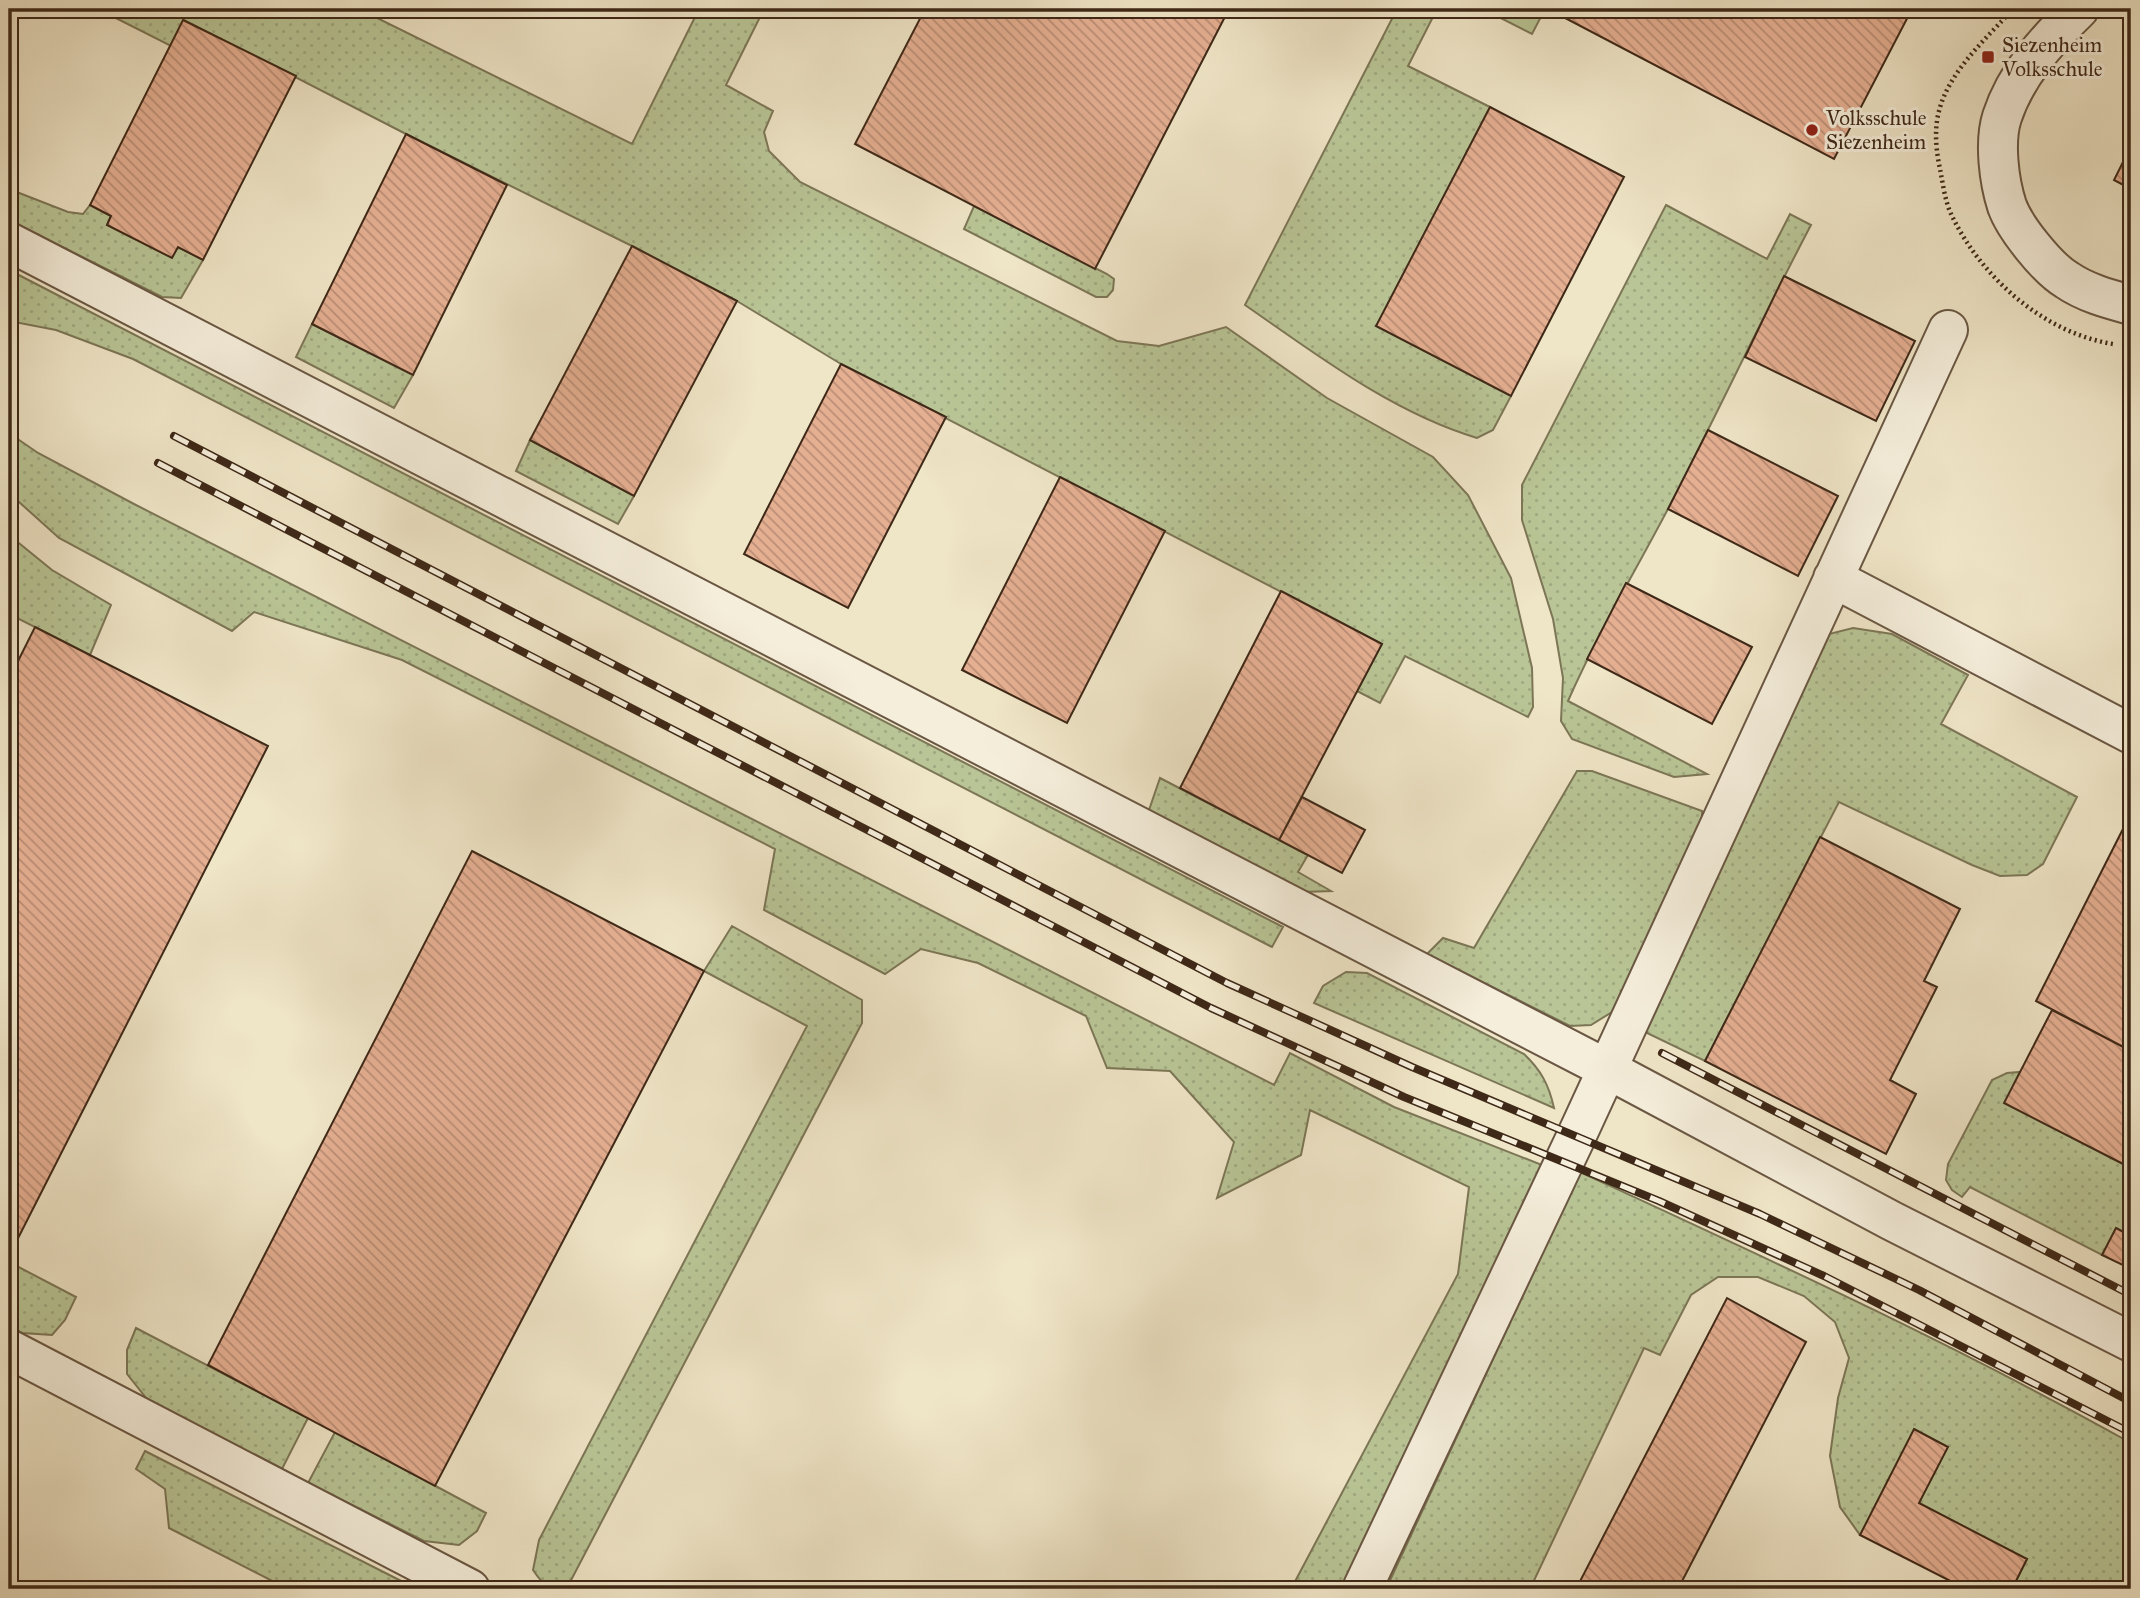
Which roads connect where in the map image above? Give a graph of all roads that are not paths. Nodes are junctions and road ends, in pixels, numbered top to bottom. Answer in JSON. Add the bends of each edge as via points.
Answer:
{"nodes":[{"id":1,"x":2078,"y":9,"type":"edge"},
{"id":2,"x":9,"y":242,"type":"edge"},
{"id":3,"x":2131,"y":305,"type":"edge"},
{"id":4,"x":1948,"y":330,"type":"dead end"},
{"id":5,"x":1833,"y":578,"type":"junction"},
{"id":6,"x":2131,"y":734,"type":"edge"},
{"id":7,"x":1607,"y":1069,"type":"junction"},
{"id":8,"x":2131,"y":1342,"type":"edge"},
{"id":9,"x":9,"y":1349,"type":"edge"},
{"id":10,"x":470,"y":1589,"type":"edge"},
{"id":11,"x":1362,"y":1589,"type":"edge"}],
"edges":[{"from":1,"to":3,"type":"street","via":[[2020,76],[2002,118],[1998,161],[2007,208],[2033,249],[2066,280]]},
{"from":2,"to":7,"type":"street"},
{"from":4,"to":5,"type":"street"},
{"from":5,"to":6,"type":"street"},
{"from":5,"to":7,"type":"street"},
{"from":7,"to":8,"type":"street"},
{"from":7,"to":11,"type":"street"},
{"from":9,"to":10,"type":"street"}]}
